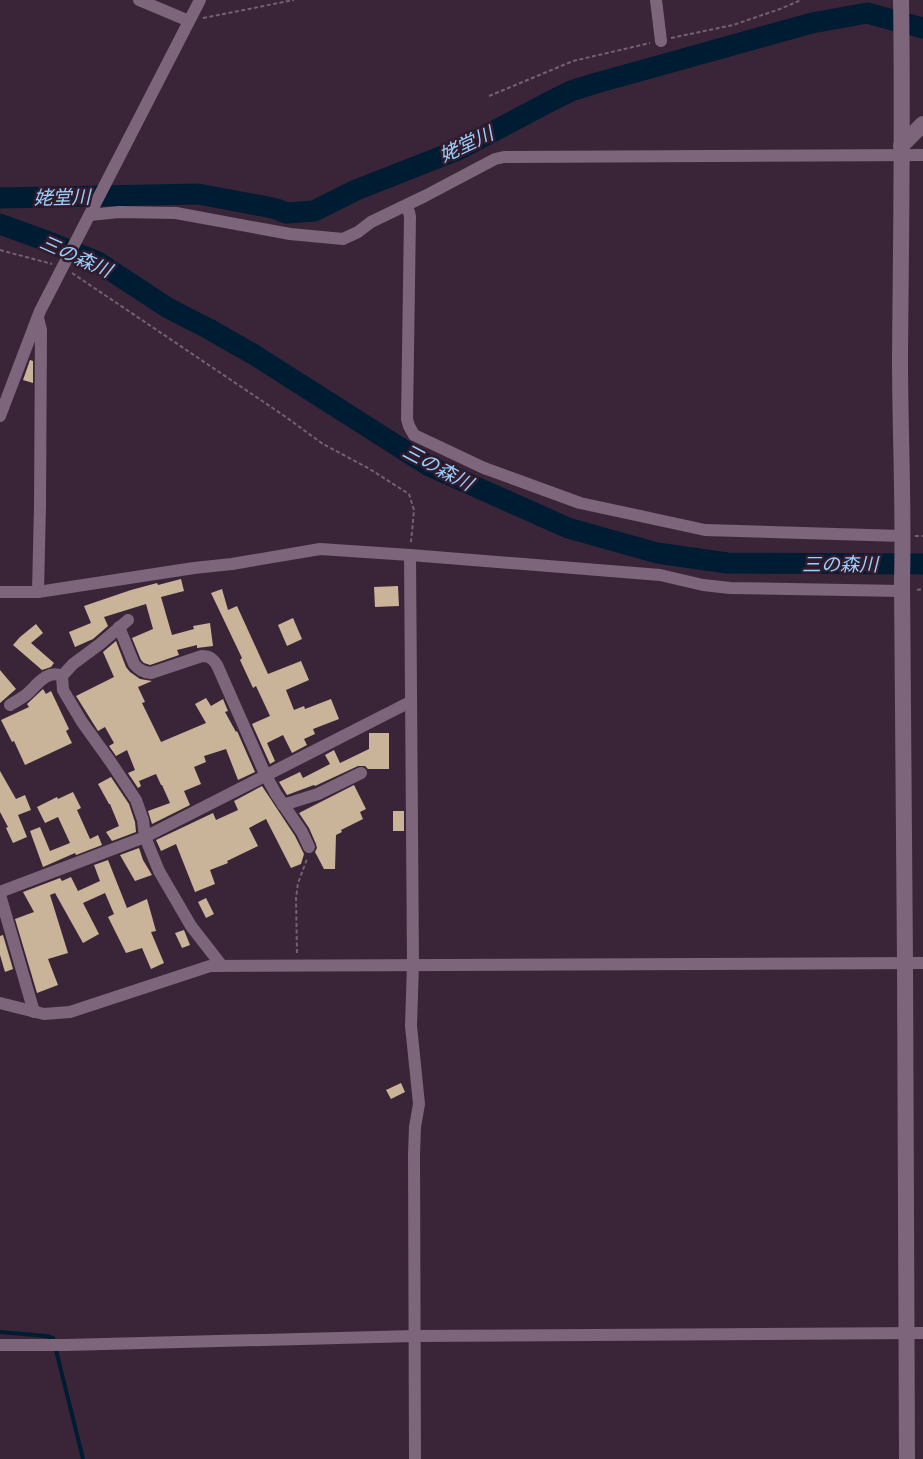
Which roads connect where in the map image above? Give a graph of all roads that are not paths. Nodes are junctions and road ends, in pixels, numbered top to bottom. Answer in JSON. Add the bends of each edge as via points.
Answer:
{"nodes":[{"id":1,"x":139,"y":0,"type":"edge"},
{"id":2,"x":200,"y":0,"type":"edge"},
{"id":3,"x":656,"y":0,"type":"edge"},
{"id":4,"x":900,"y":0,"type":"edge"},
{"id":5,"x":189,"y":22,"type":"junction"},
{"id":6,"x":661,"y":40,"type":"road end"},
{"id":7,"x":923,"y":124,"type":"edge"},
{"id":8,"x":902,"y":150,"type":"junction"},
{"id":9,"x":923,"y":155,"type":"edge"},
{"id":10,"x":405,"y":206,"type":"junction"},
{"id":11,"x":91,"y":212,"type":"junction"},
{"id":12,"x":38,"y":318,"type":"junction"},
{"id":13,"x":0,"y":416,"type":"edge"},
{"id":14,"x":903,"y":540,"type":"junction"},
{"id":15,"x":410,"y":555,"type":"junction"},
{"id":16,"x":902,"y":586,"type":"junction"},
{"id":17,"x":0,"y":592,"type":"edge"},
{"id":18,"x":38,"y":592,"type":"junction"},
{"id":19,"x":62,"y":676,"type":"junction"},
{"id":20,"x":410,"y":702,"type":"junction"},
{"id":21,"x":10,"y":705,"type":"dead end"},
{"id":22,"x":361,"y":773,"type":"dead end"},
{"id":23,"x":266,"y":776,"type":"junction"},
{"id":24,"x":284,"y":805,"type":"junction"},
{"id":25,"x":145,"y":837,"type":"junction"},
{"id":26,"x":309,"y":847,"type":"road end"},
{"id":27,"x":0,"y":893,"type":"edge"},
{"id":28,"x":923,"y":963,"type":"edge"},
{"id":29,"x":412,"y":964,"type":"junction"},
{"id":30,"x":905,"y":964,"type":"junction"},
{"id":31,"x":222,"y":966,"type":"junction"},
{"id":32,"x":0,"y":1003,"type":"edge"},
{"id":33,"x":34,"y":1012,"type":"junction"},
{"id":34,"x":906,"y":1333,"type":"junction"},
{"id":35,"x":923,"y":1333,"type":"edge"},
{"id":36,"x":414,"y":1336,"type":"junction"},
{"id":37,"x":0,"y":1345,"type":"edge"},
{"id":38,"x":415,"y":1459,"type":"edge"},
{"id":39,"x":907,"y":1459,"type":"edge"}],
"edges":[{"from":1,"to":5,"type":"street"},
{"from":2,"to":5,"type":"street"},
{"from":3,"to":6,"type":"street"},
{"from":4,"to":8,"type":"street"},
{"from":5,"to":11,"type":"street"},
{"from":7,"to":8,"type":"street"},
{"from":8,"to":9,"type":"street"},
{"from":8,"to":10,"type":"street","via":[[504,157]]},
{"from":8,"to":14,"type":"street","via":[[900,359]]},
{"from":10,"to":11,"type":"street","via":[[343,239],[290,234],[176,214]]},
{"from":10,"to":14,"type":"street","via":[[410,217],[407,419],[414,435],[484,468],[580,503],[706,530]]},
{"from":11,"to":12,"type":"street"},
{"from":12,"to":13,"type":"street"},
{"from":12,"to":18,"type":"street","via":[[41,330]]},
{"from":14,"to":16,"type":"street"},
{"from":15,"to":16,"type":"street","via":[[660,575],[730,588]]},
{"from":15,"to":18,"type":"street","via":[[320,549]]},
{"from":15,"to":20,"type":"street"},
{"from":16,"to":30,"type":"street"},
{"from":17,"to":18,"type":"street"},
{"from":19,"to":21,"type":"street","via":[[51,674],[41,679],[26,695]]},
{"from":19,"to":23,"type":"street","via":[[124,623],[134,664],[145,673],[202,656],[209,657],[226,686]]},
{"from":19,"to":25,"type":"street","via":[[63,690],[82,722],[136,800]]},
{"from":20,"to":23,"type":"street"},
{"from":20,"to":29,"type":"street"},
{"from":22,"to":24,"type":"street","via":[[318,794]]},
{"from":23,"to":24,"type":"street"},
{"from":23,"to":25,"type":"street"},
{"from":24,"to":26,"type":"street"},
{"from":25,"to":27,"type":"street"},
{"from":25,"to":31,"type":"street","via":[[159,871],[191,926]]},
{"from":27,"to":33,"type":"street"},
{"from":28,"to":30,"type":"street"},
{"from":29,"to":30,"type":"street"},
{"from":29,"to":31,"type":"street"},
{"from":29,"to":36,"type":"street","via":[[411,1026],[419,1104],[414,1154]]},
{"from":30,"to":34,"type":"street"},
{"from":31,"to":33,"type":"street","via":[[210,966],[70,1012]]},
{"from":32,"to":33,"type":"street"},
{"from":34,"to":35,"type":"street"},
{"from":34,"to":36,"type":"street"},
{"from":34,"to":39,"type":"street"},
{"from":36,"to":37,"type":"street"},
{"from":36,"to":38,"type":"street"}]}
